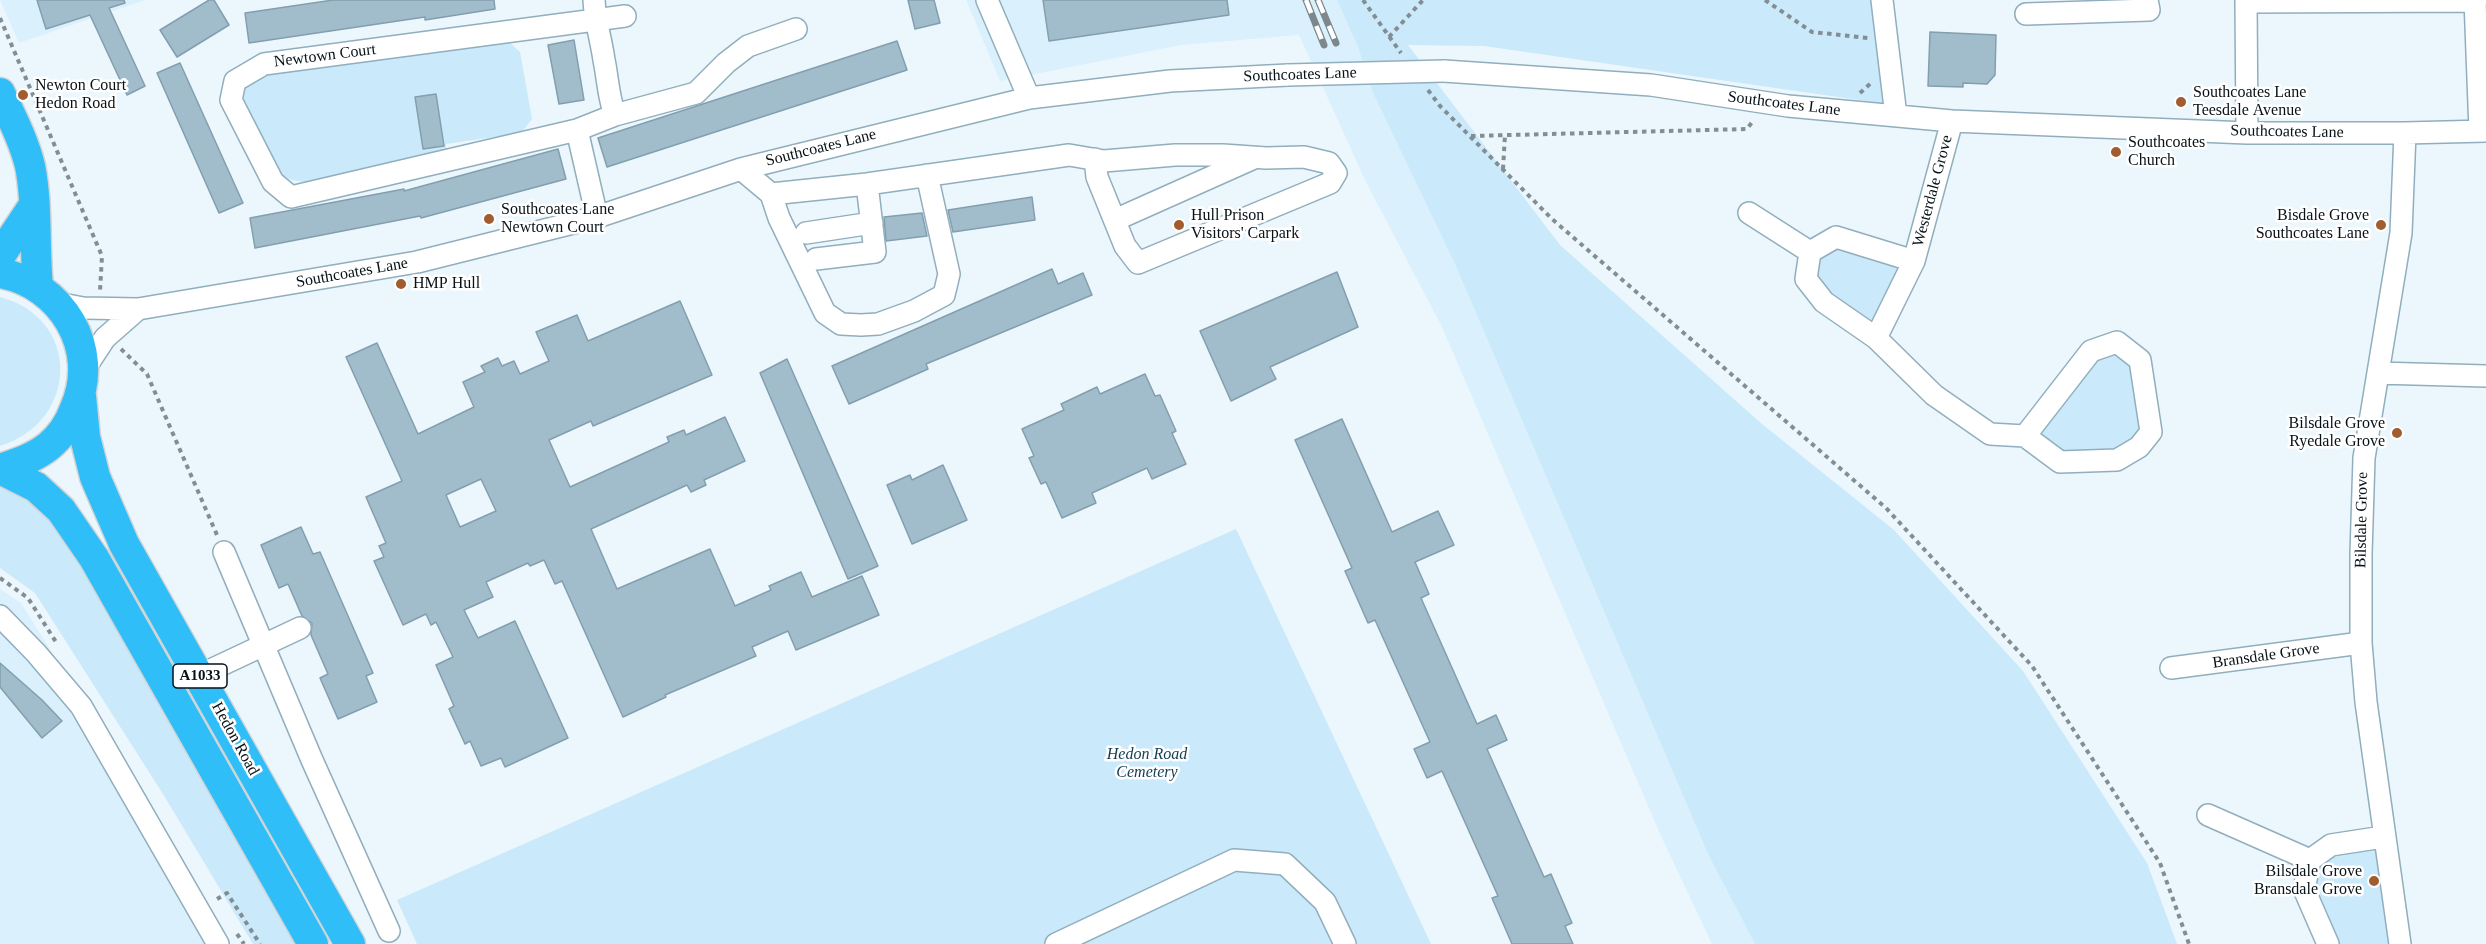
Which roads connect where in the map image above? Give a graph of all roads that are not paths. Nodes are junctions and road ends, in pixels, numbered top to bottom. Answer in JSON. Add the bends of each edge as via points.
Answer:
{"nodes":[{"id":1,"x":987,"y":0,"type":"edge"},
{"id":2,"x":1882,"y":0,"type":"edge"},
{"id":3,"x":2147,"y":0,"type":"edge"},
{"id":4,"x":2246,"y":1,"type":"edge"},
{"id":5,"x":2360,"y":1,"type":"edge"},
{"id":6,"x":2478,"y":4,"type":"edge"},
{"id":7,"x":594,"y":10,"type":"edge"},
{"id":8,"x":2026,"y":14,"type":"dead end"},
{"id":9,"x":625,"y":16,"type":"dead end"},
{"id":10,"x":796,"y":29,"type":"dead end"},
{"id":11,"x":0,"y":93,"type":"edge"},
{"id":12,"x":1029,"y":98,"type":"junction"},
{"id":13,"x":615,"y":115,"type":"junction"},
{"id":14,"x":1896,"y":116,"type":"junction"},
{"id":15,"x":1952,"y":121,"type":"junction"},
{"id":16,"x":577,"y":130,"type":"junction"},
{"id":17,"x":2483,"y":131,"type":"edge"},
{"id":18,"x":2247,"y":133,"type":"junction"},
{"id":19,"x":2405,"y":133,"type":"junction"},
{"id":20,"x":1257,"y":157,"type":"junction"},
{"id":21,"x":1096,"y":168,"type":"junction"},
{"id":22,"x":741,"y":169,"type":"junction"},
{"id":23,"x":927,"y":175,"type":"junction"},
{"id":24,"x":867,"y":183,"type":"junction"},
{"id":25,"x":771,"y":194,"type":"junction"},
{"id":26,"x":34,"y":205,"type":"junction"},
{"id":27,"x":1749,"y":213,"type":"dead end"},
{"id":28,"x":597,"y":216,"type":"junction"},
{"id":29,"x":1115,"y":220,"type":"junction"},
{"id":30,"x":872,"y":223,"type":"junction"},
{"id":31,"x":806,"y":233,"type":"dead end"},
{"id":32,"x":1810,"y":252,"type":"junction"},
{"id":33,"x":0,"y":256,"type":"edge"},
{"id":34,"x":816,"y":260,"type":"dead end"},
{"id":35,"x":1914,"y":261,"type":"junction"},
{"id":36,"x":0,"y":273,"type":"edge"},
{"id":37,"x":47,"y":295,"type":"junction"},
{"id":38,"x":138,"y":309,"type":"junction"},
{"id":39,"x":1876,"y":338,"type":"junction"},
{"id":40,"x":2378,"y":373,"type":"junction"},
{"id":41,"x":2486,"y":376,"type":"edge"},
{"id":42,"x":82,"y":383,"type":"junction"},
{"id":43,"x":2025,"y":436,"type":"junction"},
{"id":44,"x":0,"y":469,"type":"edge"},
{"id":45,"x":224,"y":552,"type":"dead end"},
{"id":46,"x":0,"y":616,"type":"edge"},
{"id":47,"x":300,"y":627,"type":"dead end"},
{"id":48,"x":2361,"y":643,"type":"junction"},
{"id":49,"x":263,"y":645,"type":"junction"},
{"id":50,"x":2171,"y":668,"type":"dead end"},
{"id":51,"x":200,"y":675,"type":"junction"},
{"id":52,"x":2208,"y":815,"type":"dead end"},
{"id":53,"x":2383,"y":837,"type":"junction"},
{"id":54,"x":2310,"y":860,"type":"junction"},
{"id":55,"x":389,"y":931,"type":"dead end"},
{"id":56,"x":218,"y":944,"type":"edge"},
{"id":57,"x":313,"y":944,"type":"edge"},
{"id":58,"x":350,"y":944,"type":"edge"},
{"id":59,"x":1056,"y":944,"type":"edge"},
{"id":60,"x":1346,"y":944,"type":"edge"},
{"id":61,"x":2328,"y":944,"type":"edge"},
{"id":62,"x":2400,"y":944,"type":"edge"}],
"edges":[{"from":1,"to":12,"type":"street"},
{"from":2,"to":14,"type":"street"},
{"from":3,"to":8,"type":"street","via":[[2149,10]]},
{"from":4,"to":5,"type":"street"},
{"from":4,"to":18,"type":"street"},
{"from":5,"to":6,"type":"street"},
{"from":6,"to":17,"type":"street"},
{"from":7,"to":9,"type":"street","name":"Newtown Court"},
{"from":7,"to":13,"type":"street"},
{"from":7,"to":16,"type":"street","name":"Newtown Court","via":[[264,64],[235,81],[231,100],[273,182],[291,197]]},
{"from":10,"to":13,"type":"street","name":"Newtown Court","via":[[748,46],[696,93]]},
{"from":11,"to":26,"type":"highway","via":[[30,165]]},
{"from":12,"to":14,"type":"street","name":"Southcoates Lane","bridge":true,"via":[[1170,81],[1444,71],[1651,85]]},
{"from":12,"to":22,"type":"street","name":"Southcoates Lane"},
{"from":13,"to":16,"type":"street","name":"Newtown Court"},
{"from":14,"to":15,"type":"street","name":"Southcoates Lane"},
{"from":15,"to":18,"type":"street","name":"Southcoates Lane"},
{"from":15,"to":35,"type":"street","name":"Westerdale Grove"},
{"from":16,"to":28,"type":"street"},
{"from":17,"to":19,"type":"street","name":"Southcoates Lane"},
{"from":18,"to":19,"type":"street","name":"Southcoates Lane"},
{"from":19,"to":40,"type":"street","name":"Bilsdale Grove","via":[[2401,233]]},
{"from":20,"to":21,"type":"street","via":[[1175,155],[1120,160]]},
{"from":20,"to":29,"type":"street"},
{"from":20,"to":29,"type":"street","via":[[1304,157],[1329,163],[1336,173],[1330,183],[1138,262],[1125,246]]},
{"from":21,"to":23,"type":"street","via":[[1069,155]]},
{"from":21,"to":29,"type":"street"},
{"from":22,"to":25,"type":"street"},
{"from":22,"to":28,"type":"street","name":"Southcoates Lane"},
{"from":23,"to":24,"type":"street"},
{"from":23,"to":25,"type":"street","via":[[949,274],[944,295],[878,324],[841,324],[825,313]]},
{"from":24,"to":25,"type":"street"},
{"from":24,"to":30,"type":"street"},
{"from":26,"to":33,"type":"highway"},
{"from":26,"to":37,"type":"highway"},
{"from":27,"to":32,"type":"street"},
{"from":28,"to":38,"type":"street","name":"Southcoates Lane","via":[[417,262]]},
{"from":30,"to":31,"type":"street"},
{"from":30,"to":34,"type":"street","via":[[875,252]]},
{"from":32,"to":35,"type":"street","name":"Westerdale Grove","via":[[1836,237]]},
{"from":32,"to":39,"type":"street","via":[[1806,279],[1824,302]]},
{"from":35,"to":39,"type":"street","name":"Westerdale Grove"},
{"from":36,"to":37,"type":"highway","via":[[15,276]]},
{"from":37,"to":38,"type":"street","name":"Southcoates Lane","via":[[83,308]]},
{"from":37,"to":42,"type":"highway","number":"A1033","via":[[72,323],[78,338]]},
{"from":38,"to":42,"type":"street","via":[[105,338]]},
{"from":39,"to":43,"type":"street","via":[[1934,395],[1990,434]]},
{"from":40,"to":41,"type":"street"},
{"from":40,"to":48,"type":"street","name":"Bilsdale Grove","via":[[2364,458]]},
{"from":42,"to":44,"type":"highway","number":"A1033","via":[[70,422],[51,445],[27,461]]},
{"from":42,"to":51,"type":"highway","name":"Hedon Road","number":"A1033","via":[[85,437],[99,487],[124,544]]},
{"from":43,"to":43,"type":"street","via":[[2091,351],[2117,342],[2140,360],[2151,432],[2139,447],[2117,460],[2060,462]]},
{"from":44,"to":57,"type":"highway","name":"Hedon Road","number":"A1033","via":[[36,487],[62,510]]},
{"from":45,"to":49,"type":"street"},
{"from":46,"to":56,"type":"street","via":[[81,706]]},
{"from":47,"to":49,"type":"street"},
{"from":48,"to":50,"type":"street","name":"Bransdale Grove"},
{"from":48,"to":53,"type":"street","name":"Bilsdale Grove"},
{"from":49,"to":51,"type":"street"},
{"from":49,"to":55,"type":"street"},
{"from":51,"to":58,"type":"highway","name":"Hedon Road","number":"A1033"},
{"from":52,"to":54,"type":"street"},
{"from":53,"to":54,"type":"street","via":[[2331,845]]},
{"from":53,"to":62,"type":"street","name":"Bilsdale Grove"},
{"from":54,"to":61,"type":"street","via":[[2304,889]]},
{"from":59,"to":60,"type":"street","via":[[1234,860],[1285,864],[1324,902]]}]}
